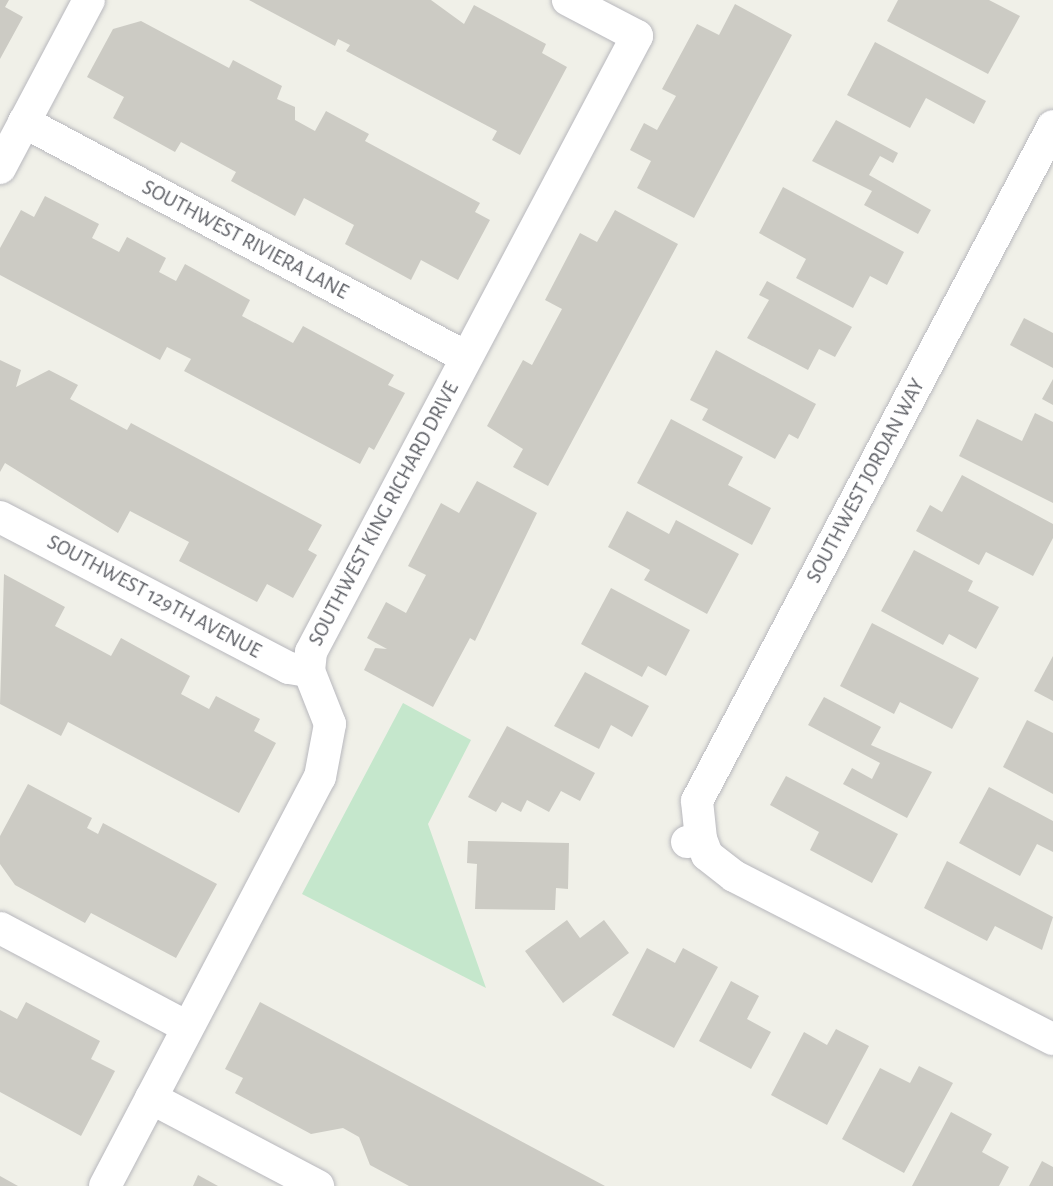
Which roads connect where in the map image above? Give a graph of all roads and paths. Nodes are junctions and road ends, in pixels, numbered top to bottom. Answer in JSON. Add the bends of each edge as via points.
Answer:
{"nodes":[{"id":1,"x":89,"y":0,"type":"edge"},
{"id":2,"x":568,"y":0,"type":"edge"},
{"id":3,"x":24,"y":122,"type":"junction"},
{"id":4,"x":1053,"y":126,"type":"edge"},
{"id":5,"x":0,"y":168,"type":"edge"},
{"id":6,"x":466,"y":358,"type":"junction"},
{"id":7,"x":0,"y":517,"type":"edge"},
{"id":8,"x":309,"y":671,"type":"junction"},
{"id":9,"x":0,"y":928,"type":"edge"},
{"id":10,"x":187,"y":1027,"type":"junction"},
{"id":11,"x":1053,"y":1039,"type":"edge"},
{"id":12,"x":151,"y":1098,"type":"junction"},
{"id":13,"x":104,"y":1186,"type":"edge"},
{"id":14,"x":318,"y":1186,"type":"edge"}],
"edges":[{"from":1,"to":3,"type":"street"},
{"from":2,"to":6,"type":"street","name":"SOUTHWEST KING RICHARD DRIVE","via":[[637,36]]},
{"from":3,"to":5,"type":"street"},
{"from":3,"to":6,"type":"street","name":"SOUTHWEST RIVIERA LANE"},
{"from":4,"to":11,"type":"street","name":"SOUTHWEST JORDAN WAY","via":[[697,801],[694,840],[734,876]]},
{"from":6,"to":8,"type":"street","name":"SOUTHWEST KING RICHARD DRIVE","via":[[311,652]]},
{"from":7,"to":8,"type":"street","name":"SOUTHWEST 129TH AVENUE","via":[[289,668]]},
{"from":8,"to":10,"type":"street","name":"SOUTHWEST KING RICHARD DRIVE","via":[[327,710],[328,758]]},
{"from":9,"to":10,"type":"street"},
{"from":10,"to":12,"type":"street","name":"SOUTHWEST KING RICHARD DRIVE"},
{"from":12,"to":13,"type":"street","name":"SOUTHWEST KING RICHARD DRIVE"},
{"from":12,"to":14,"type":"street"}]}
